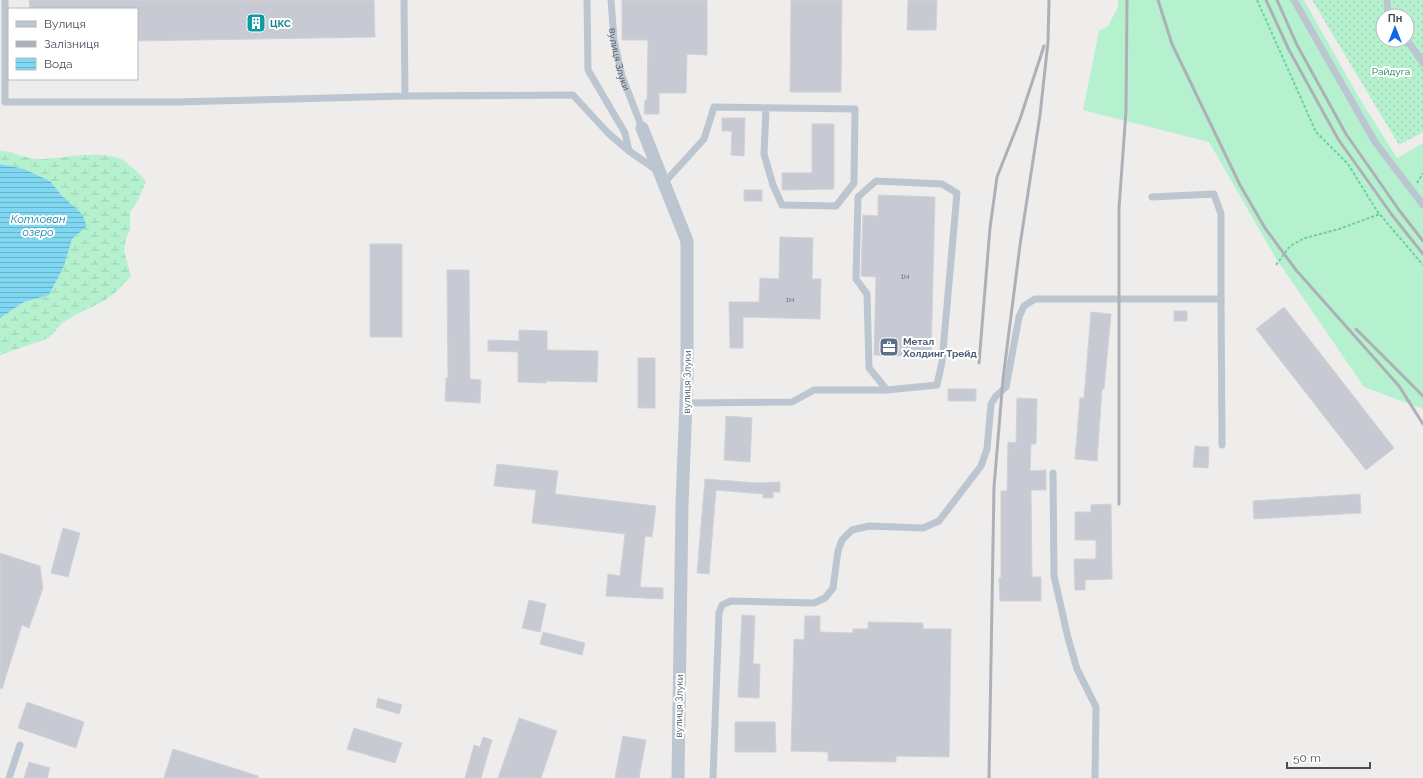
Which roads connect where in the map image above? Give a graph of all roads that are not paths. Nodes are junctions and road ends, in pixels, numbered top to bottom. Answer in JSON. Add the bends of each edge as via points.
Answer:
{"nodes":[{"id":1,"x":4,"y":0,"type":"edge"},
{"id":2,"x":404,"y":0,"type":"edge"},
{"id":3,"x":587,"y":0,"type":"edge"},
{"id":4,"x":611,"y":0,"type":"edge"},
{"id":5,"x":1294,"y":0,"type":"edge"},
{"id":6,"x":1413,"y":48,"type":"edge"},
{"id":7,"x":1423,"y":63,"type":"edge"},
{"id":8,"x":405,"y":96,"type":"junction"},
{"id":9,"x":766,"y":109,"type":"junction"},
{"id":10,"x":642,"y":128,"type":"joint"},
{"id":11,"x":628,"y":151,"type":"junction"},
{"id":12,"x":662,"y":178,"type":"junction"},
{"id":13,"x":1152,"y":197,"type":"dead end"},
{"id":14,"x":1423,"y":205,"type":"edge"},
{"id":15,"x":1222,"y":297,"type":"junction"},
{"id":16,"x":887,"y":390,"type":"junction"},
{"id":17,"x":686,"y":403,"type":"junction"},
{"id":18,"x":1222,"y":446,"type":"dead end"},
{"id":19,"x":1053,"y":473,"type":"dead end"},
{"id":20,"x":20,"y":745,"type":"dead end"},
{"id":21,"x":9,"y":778,"type":"edge"},
{"id":22,"x":678,"y":778,"type":"edge"},
{"id":23,"x":713,"y":778,"type":"edge"},
{"id":24,"x":1095,"y":778,"type":"edge"}],
"edges":[{"from":1,"to":8,"type":"lane","via":[[5,102],[175,102]]},
{"from":2,"to":8,"type":"lane"},
{"from":3,"to":11,"type":"lane","via":[[588,70],[625,133]]},
{"from":4,"to":10,"type":"lane","name":"вулиця Злуки","via":[[614,40],[622,76]]},
{"from":5,"to":14,"type":"lane","via":[[1375,142]]},
{"from":6,"to":7,"type":"lane"},
{"from":8,"to":11,"type":"lane","via":[[572,96]]},
{"from":9,"to":9,"type":"lane","via":[[764,154],[782,205],[836,206],[854,183],[855,109]]},
{"from":9,"to":12,"type":"lane","via":[[714,107],[704,139]]},
{"from":10,"to":12,"type":"street","name":"вулиця Злуки"},
{"from":11,"to":12,"type":"lane"},
{"from":12,"to":17,"type":"street","name":"вулиця Злуки","via":[[687,241]]},
{"from":13,"to":15,"type":"lane","via":[[1214,194],[1221,214]]},
{"from":15,"to":18,"type":"lane"},
{"from":15,"to":23,"type":"lane","via":[[1035,299],[1024,306],[1019,317],[1006,387],[991,404],[987,449],[981,466],[939,521],[923,528],[869,526],[852,530],[842,540],[838,551],[833,588],[825,598],[814,603],[731,601],[722,605],[719,613]]},
{"from":16,"to":16,"type":"lane","via":[[869,368],[867,294],[856,280],[858,197],[876,181],[942,184],[957,193],[942,362],[937,386]]},
{"from":16,"to":17,"type":"lane","via":[[814,390],[792,402]]},
{"from":17,"to":22,"type":"street","name":"вулиця Злуки"},
{"from":19,"to":24,"type":"lane","via":[[1054,576],[1077,669],[1096,707]]},
{"from":20,"to":21,"type":"lane"}]}
